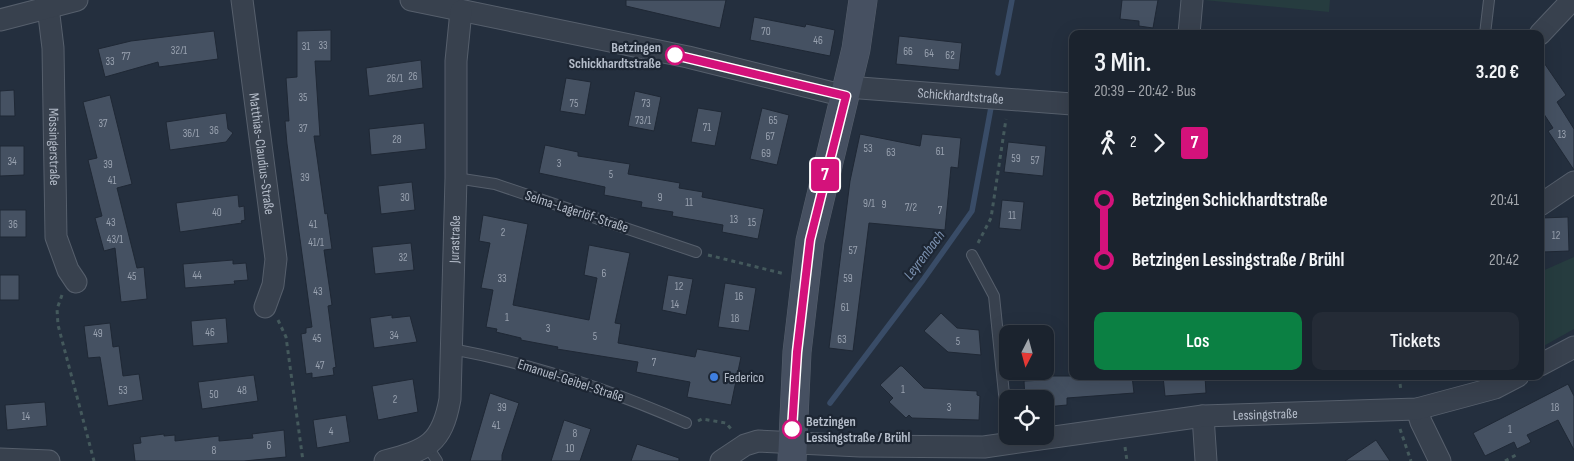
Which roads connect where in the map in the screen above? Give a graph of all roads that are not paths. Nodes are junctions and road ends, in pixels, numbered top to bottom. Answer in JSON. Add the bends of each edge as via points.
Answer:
{"nodes":[{"id":1,"x":77,"y":0,"type":"edge"},
{"id":2,"x":242,"y":0,"type":"edge"},
{"id":3,"x":410,"y":0,"type":"edge"},
{"id":4,"x":862,"y":0,"type":"edge"},
{"id":5,"x":1192,"y":0,"type":"edge"},
{"id":6,"x":1489,"y":0,"type":"edge"},
{"id":7,"x":1572,"y":0,"type":"edge"},
{"id":8,"x":34,"y":6,"type":"edge"},
{"id":9,"x":462,"y":11,"type":"junction"},
{"id":10,"x":0,"y":20,"type":"edge"},
{"id":11,"x":1189,"y":30,"type":"edge"},
{"id":12,"x":1485,"y":30,"type":"edge"},
{"id":13,"x":1544,"y":30,"type":"edge"},
{"id":14,"x":846,"y":92,"type":"junction"},
{"id":15,"x":1069,"y":104,"type":"edge"},
{"id":16,"x":456,"y":178,"type":"junction"},
{"id":17,"x":1574,"y":182,"type":"edge"},
{"id":18,"x":1544,"y":201,"type":"edge"},
{"id":19,"x":696,"y":252,"type":"road end"},
{"id":20,"x":972,"y":255,"type":"road end"},
{"id":21,"x":76,"y":282,"type":"road end"},
{"id":22,"x":266,"y":307,"type":"road end"},
{"id":23,"x":1574,"y":347,"type":"edge"},
{"id":24,"x":452,"y":349,"type":"junction"},
{"id":25,"x":1544,"y":363,"type":"edge"},
{"id":26,"x":1510,"y":380,"type":"edge"},
{"id":27,"x":1003,"y":390,"type":"edge"},
{"id":28,"x":1410,"y":409,"type":"junction"},
{"id":29,"x":1202,"y":416,"type":"junction"},
{"id":30,"x":686,"y":423,"type":"road end"},
{"id":31,"x":1054,"y":433,"type":"edge"},
{"id":32,"x":999,"y":441,"type":"edge"},
{"id":33,"x":792,"y":452,"type":"edge"},
{"id":34,"x":432,"y":454,"type":"edge"},
{"id":35,"x":918,"y":454,"type":"edge"},
{"id":36,"x":0,"y":459,"type":"edge"},
{"id":37,"x":49,"y":461,"type":"edge"},
{"id":38,"x":385,"y":461,"type":"edge"},
{"id":39,"x":721,"y":461,"type":"edge"},
{"id":40,"x":1206,"y":461,"type":"edge"},
{"id":41,"x":1440,"y":461,"type":"edge"}],
"edges":[{"from":1,"to":8,"type":"street"},
{"from":2,"to":22,"type":"street","name":"Matthias-Claudius-Straße","via":[[276,259]]},
{"from":3,"to":9,"type":"street","name":"Schickhardtstraße"},
{"from":4,"to":14,"type":"street"},
{"from":5,"to":11,"type":"street"},
{"from":6,"to":12,"type":"lane"},
{"from":7,"to":13,"type":"street"},
{"from":8,"to":10,"type":"street"},
{"from":8,"to":21,"type":"street","name":"Mössingerstraße","via":[[53,48],[56,237]]},
{"from":9,"to":14,"type":"street","name":"Schickhardtstraße"},
{"from":9,"to":16,"type":"street","name":"Jurastraße","via":[[456,61]]},
{"from":14,"to":15,"type":"street","name":"Schickhardtstraße","via":[[1008,98]]},
{"from":14,"to":33,"type":"street","via":[[818,205],[805,278]]},
{"from":16,"to":19,"type":"lane","name":"Selma-Lagerlöf-Straße","via":[[495,184]]},
{"from":16,"to":24,"type":"street","name":"Jurastraße"},
{"from":17,"to":18,"type":"street"},
{"from":20,"to":27,"type":"lane","via":[[994,296]]},
{"from":23,"to":25,"type":"street"},
{"from":24,"to":30,"type":"lane","name":"Emanuel-Geibel-Straße","via":[[548,372],[626,397]]},
{"from":24,"to":34,"type":"street","name":"Jurastraße","via":[[448,413]]},
{"from":26,"to":28,"type":"street","name":"Lessingstraße","via":[[1495,388]]},
{"from":28,"to":29,"type":"street","name":"Lessingstraße"},
{"from":28,"to":41,"type":"street","via":[[1421,422]]},
{"from":29,"to":31,"type":"street","name":"Lessingstraße"},
{"from":29,"to":40,"type":"street"},
{"from":32,"to":35,"type":"street","name":"Lessingstraße","via":[[984,447]]},
{"from":33,"to":35,"type":"street","name":"Lessingstraße"},
{"from":33,"to":39,"type":"street","name":"Lessingstraße","via":[[758,441],[744,445]]},
{"from":34,"to":38,"type":"street","via":[[416,453]]},
{"from":36,"to":37,"type":"street"}]}
